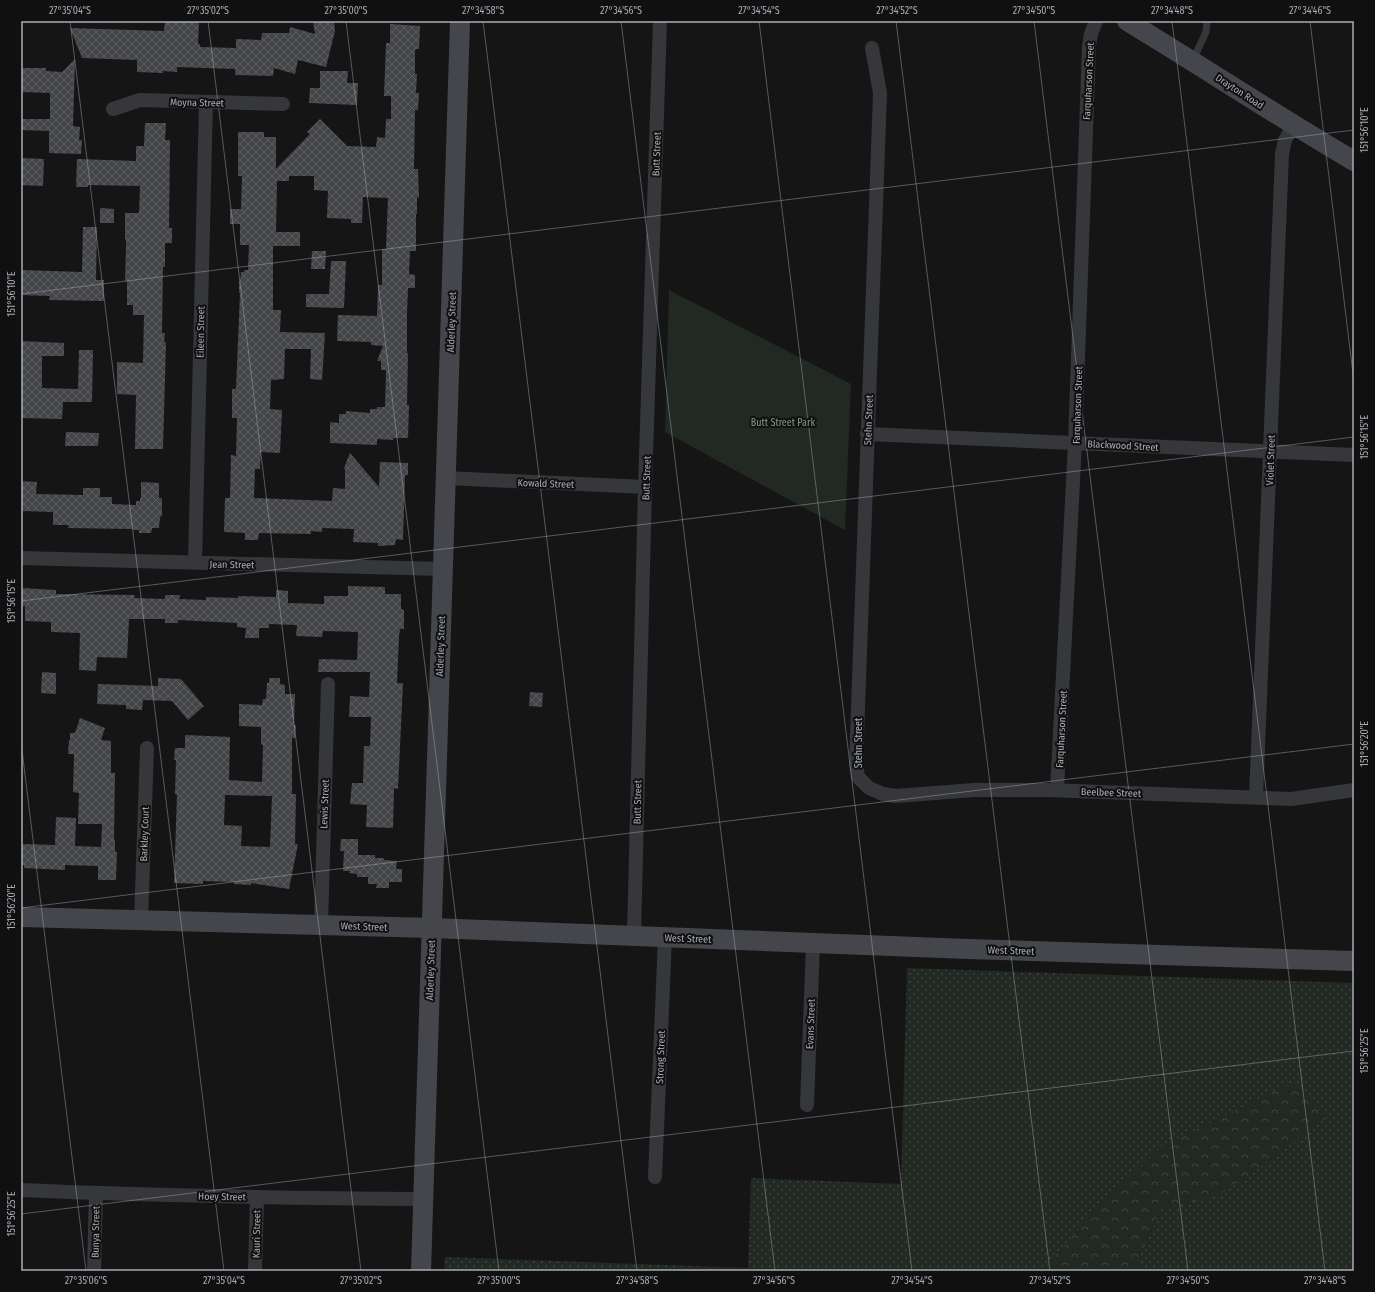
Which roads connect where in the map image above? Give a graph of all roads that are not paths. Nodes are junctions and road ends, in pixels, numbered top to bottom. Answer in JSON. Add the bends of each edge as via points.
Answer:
{"nodes":[{"id":1,"x":460,"y":21,"type":"edge"},
{"id":2,"x":660,"y":21,"type":"edge"},
{"id":3,"x":1096,"y":21,"type":"edge"},
{"id":4,"x":1127,"y":21,"type":"edge"},
{"id":5,"x":1207,"y":21,"type":"edge"},
{"id":6,"x":872,"y":48,"type":"dead end"},
{"id":7,"x":1192,"y":61,"type":"junction"},
{"id":8,"x":206,"y":102,"type":"junction"},
{"id":9,"x":283,"y":104,"type":"dead end"},
{"id":10,"x":113,"y":109,"type":"dead end"},
{"id":11,"x":1294,"y":126,"type":"junction"},
{"id":12,"x":1354,"y":161,"type":"edge"},
{"id":13,"x":867,"y":434,"type":"junction"},
{"id":14,"x":1075,"y":443,"type":"junction"},
{"id":15,"x":1270,"y":452,"type":"junction"},
{"id":16,"x":1354,"y":455,"type":"edge"},
{"id":17,"x":446,"y":478,"type":"junction"},
{"id":18,"x":645,"y":487,"type":"junction"},
{"id":19,"x":21,"y":558,"type":"edge"},
{"id":20,"x":195,"y":563,"type":"junction"},
{"id":21,"x":442,"y":569,"type":"junction"},
{"id":22,"x":328,"y":684,"type":"dead end"},
{"id":23,"x":147,"y":748,"type":"dead end"},
{"id":24,"x":869,"y":788,"type":"joint"},
{"id":25,"x":1057,"y":790,"type":"junction"},
{"id":26,"x":1354,"y":790,"type":"edge"},
{"id":27,"x":1256,"y":797,"type":"junction"},
{"id":28,"x":21,"y":917,"type":"edge"},
{"id":29,"x":141,"y":920,"type":"junction"},
{"id":30,"x":321,"y":925,"type":"junction"},
{"id":31,"x":431,"y":928,"type":"junction"},
{"id":32,"x":634,"y":936,"type":"junction"},
{"id":33,"x":665,"y":937,"type":"junction"},
{"id":34,"x":813,"y":943,"type":"junction"},
{"id":35,"x":1354,"y":961,"type":"edge"},
{"id":36,"x":807,"y":1105,"type":"dead end"},
{"id":37,"x":655,"y":1177,"type":"dead end"},
{"id":38,"x":21,"y":1190,"type":"edge"},
{"id":39,"x":96,"y":1193,"type":"junction"},
{"id":40,"x":257,"y":1197,"type":"junction"},
{"id":41,"x":423,"y":1199,"type":"junction"},
{"id":42,"x":94,"y":1271,"type":"edge"},
{"id":43,"x":255,"y":1271,"type":"edge"},
{"id":44,"x":421,"y":1271,"type":"edge"}],
"edges":[{"from":1,"to":17,"type":"main road","name":"Alderley Street"},
{"from":2,"to":18,"type":"street","name":"Butt Street"},
{"from":3,"to":14,"type":"street","name":"Farquharson Street","via":[[1090,34],[1089,46]]},
{"from":4,"to":7,"type":"main road","name":"Drayton Road"},
{"from":5,"to":7,"type":"lane","via":[[1206,32]]},
{"from":6,"to":13,"type":"street","name":"Stehn Street","via":[[880,93]]},
{"from":7,"to":11,"type":"main road","name":"Drayton Road"},
{"from":8,"to":9,"type":"street","name":"Moyna Street"},
{"from":8,"to":10,"type":"street","name":"Moyna Street","via":[[140,100]]},
{"from":8,"to":20,"type":"street","name":"Eileen Street"},
{"from":11,"to":12,"type":"main road","name":"Drayton Road"},
{"from":11,"to":15,"type":"street","name":"Violet Street","via":[[1285,140],[1282,154]]},
{"from":13,"to":14,"type":"street","name":"Blackwood Street"},
{"from":13,"to":24,"type":"street","name":"Stehn Street","via":[[856,764],[858,777]]},
{"from":14,"to":15,"type":"street","name":"Blackwood Street"},
{"from":14,"to":25,"type":"street","name":"Farquharson Street"},
{"from":15,"to":16,"type":"street","name":"Blackwood Street"},
{"from":15,"to":27,"type":"street","name":"Violet Street"},
{"from":17,"to":18,"type":"street","name":"Kowald Street"},
{"from":17,"to":21,"type":"main road","name":"Alderley Street"},
{"from":18,"to":32,"type":"street","name":"Butt Street"},
{"from":19,"to":20,"type":"street","name":"Jean Street"},
{"from":20,"to":21,"type":"street","name":"Jean Street"},
{"from":21,"to":31,"type":"main road","name":"Alderley Street"},
{"from":22,"to":30,"type":"street","name":"Lewis Street"},
{"from":23,"to":29,"type":"street","name":"Barkley Court"},
{"from":24,"to":25,"type":"street","name":"Beelbee Street","via":[[896,796],[974,790]]},
{"from":25,"to":27,"type":"street","name":"Beelbee Street"},
{"from":26,"to":27,"type":"street","name":"Beelbee Street","via":[[1291,799]]},
{"from":28,"to":29,"type":"main road","name":"West Street"},
{"from":29,"to":30,"type":"main road","name":"West Street"},
{"from":30,"to":31,"type":"main road","name":"West Street"},
{"from":31,"to":32,"type":"main road","name":"West Street"},
{"from":31,"to":41,"type":"main road","name":"Alderley Street"},
{"from":32,"to":33,"type":"main road","name":"West Street"},
{"from":33,"to":34,"type":"main road","name":"West Street"},
{"from":33,"to":37,"type":"street","name":"Strong Street"},
{"from":34,"to":35,"type":"main road","name":"West Street"},
{"from":34,"to":36,"type":"street","name":"Evans Street"},
{"from":38,"to":39,"type":"street","name":"Hoey Street"},
{"from":39,"to":40,"type":"street","name":"Hoey Street"},
{"from":39,"to":42,"type":"street","name":"Bunya Street"},
{"from":40,"to":41,"type":"street","name":"Hoey Street"},
{"from":40,"to":43,"type":"street","name":"Kauri Street"},
{"from":41,"to":44,"type":"main road","name":"Alderley Street"}]}
